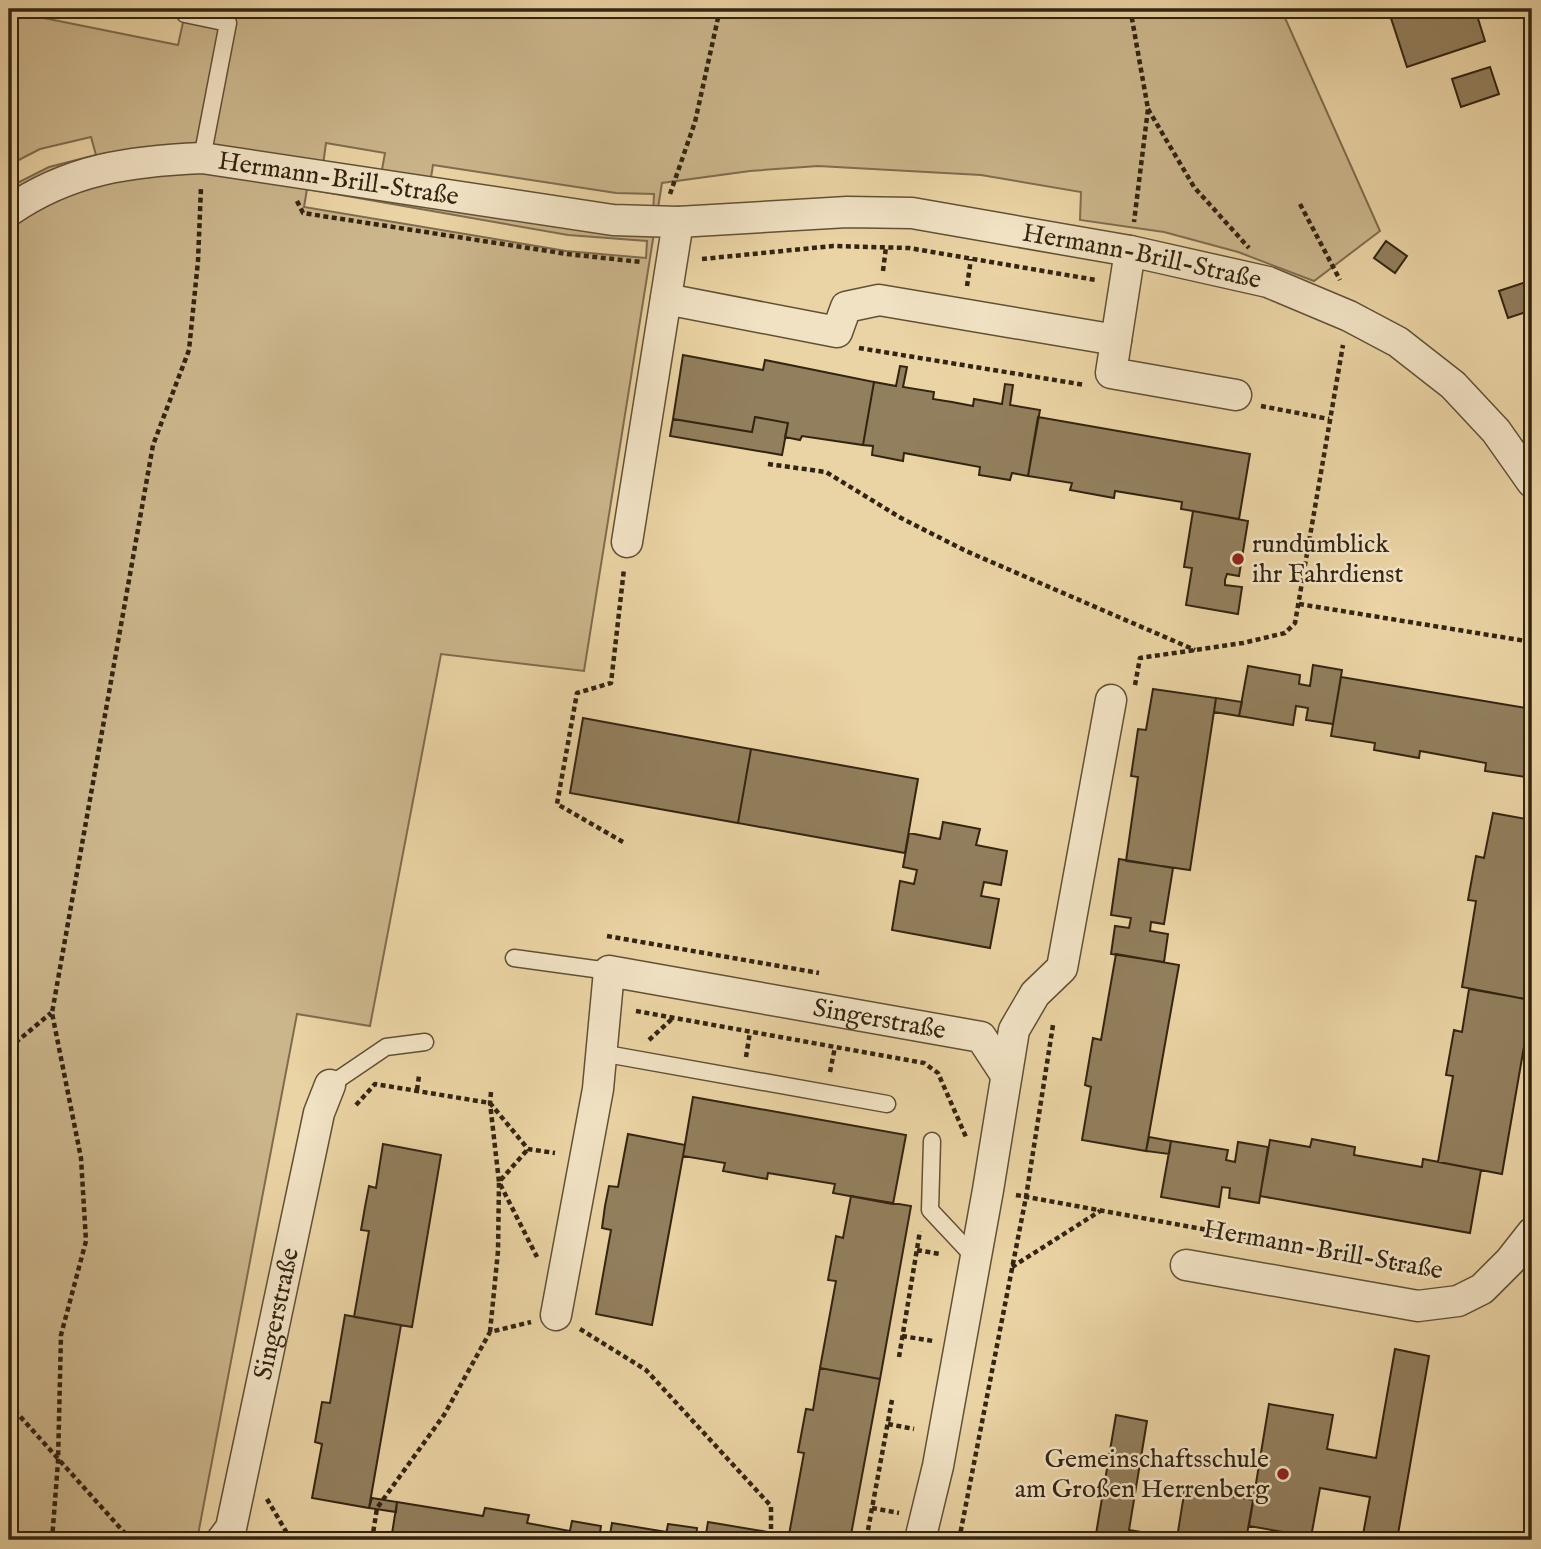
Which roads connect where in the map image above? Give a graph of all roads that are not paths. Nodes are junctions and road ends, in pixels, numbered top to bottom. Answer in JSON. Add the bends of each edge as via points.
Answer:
{"nodes":[{"id":1,"x":184,"y":14,"type":"dead end"},
{"id":2,"x":202,"y":158,"type":"junction"},
{"id":3,"x":9,"y":211,"type":"edge"},
{"id":4,"x":669,"y":222,"type":"junction"},
{"id":5,"x":1130,"y":251,"type":"junction"},
{"id":6,"x":666,"y":299,"type":"junction"},
{"id":7,"x":1116,"y":340,"type":"junction"},
{"id":8,"x":1236,"y":396,"type":"road end"},
{"id":9,"x":1532,"y":482,"type":"edge"},
{"id":10,"x":627,"y":542,"type":"road end"},
{"id":11,"x":1111,"y":700,"type":"road end"},
{"id":12,"x":514,"y":958,"type":"dead end"},
{"id":13,"x":609,"y":971,"type":"junction"},
{"id":14,"x":425,"y":1042,"type":"dead end"},
{"id":15,"x":601,"y":1053,"type":"junction"},
{"id":16,"x":1006,"y":1075,"type":"junction"},
{"id":17,"x":330,"y":1085,"type":"joint"},
{"id":18,"x":887,"y":1104,"type":"dead end"},
{"id":19,"x":932,"y":1141,"type":"dead end"},
{"id":20,"x":1532,"y":1233,"type":"edge"},
{"id":21,"x":976,"y":1259,"type":"junction"},
{"id":22,"x":1186,"y":1265,"type":"dead end"},
{"id":23,"x":559,"y":1302,"type":"road end"},
{"id":24,"x":222,"y":1540,"type":"edge"},
{"id":25,"x":920,"y":1540,"type":"edge"}],
"edges":[{"from":1,"to":2,"type":"lane","via":[[228,23]]},
{"from":2,"to":3,"type":"street","name":"Hermann-Brill-Straße","via":[[148,161],[84,173]]},
{"from":2,"to":4,"type":"street","name":"Hermann-Brill-Straße","via":[[613,220]]},
{"from":4,"to":5,"type":"street","name":"Hermann-Brill-Straße","via":[[912,213]]},
{"from":4,"to":6,"type":"street","via":[[672,262]]},
{"from":5,"to":7,"type":"street"},
{"from":5,"to":9,"type":"street","name":"Hermann-Brill-Straße","via":[[1268,282],[1398,342],[1453,385],[1496,431]]},
{"from":6,"to":7,"type":"street","via":[[837,332],[846,307],[879,300]]},
{"from":6,"to":10,"type":"street"},
{"from":7,"to":8,"type":"street","via":[[1111,373]]},
{"from":11,"to":16,"type":"street","via":[[1062,968],[1035,994],[1014,1030]]},
{"from":12,"to":13,"type":"lane"},
{"from":13,"to":15,"type":"street"},
{"from":13,"to":16,"type":"street","name":"Singerstraße","via":[[981,1037]]},
{"from":14,"to":17,"type":"lane","via":[[386,1046]]},
{"from":15,"to":18,"type":"lane"},
{"from":15,"to":23,"type":"street"},
{"from":16,"to":21,"type":"street"},
{"from":17,"to":24,"type":"street","name":"Singerstraße","via":[[319,1113],[231,1528]]},
{"from":19,"to":21,"type":"lane","via":[[930,1210]]},
{"from":20,"to":22,"type":"street","name":"Hermann-Brill-Straße","via":[[1482,1289],[1458,1301],[1418,1306]]},
{"from":21,"to":25,"type":"street"}]}
